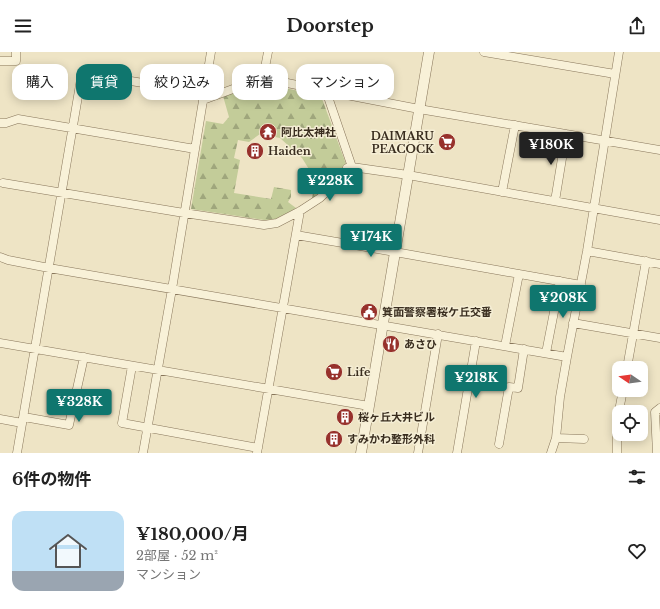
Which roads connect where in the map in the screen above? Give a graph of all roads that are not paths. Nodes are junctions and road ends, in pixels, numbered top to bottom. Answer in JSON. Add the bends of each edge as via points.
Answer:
{"nodes":[{"id":1,"x":16,"y":52,"type":"edge"},
{"id":2,"x":210,"y":52,"type":"edge"},
{"id":3,"x":268,"y":52,"type":"edge"},
{"id":4,"x":429,"y":52,"type":"edge"},
{"id":5,"x":484,"y":52,"type":"edge"},
{"id":6,"x":619,"y":52,"type":"edge"},
{"id":7,"x":0,"y":61,"type":"edge"},
{"id":8,"x":208,"y":64,"type":"edge"},
{"id":9,"x":266,"y":64,"type":"edge"},
{"id":10,"x":615,"y":74,"type":"junction"},
{"id":11,"x":140,"y":84,"type":"edge"},
{"id":12,"x":203,"y":100,"type":"edge"},
{"id":13,"x":329,"y":100,"type":"edge"},
{"id":14,"x":375,"y":100,"type":"edge"},
{"id":15,"x":419,"y":108,"type":"junction"},
{"id":16,"x":0,"y":123,"type":"edge"},
{"id":17,"x":515,"y":125,"type":"junction"},
{"id":18,"x":73,"y":129,"type":"junction"},
{"id":19,"x":566,"y":134,"type":"junction"},
{"id":20,"x":604,"y":141,"type":"junction"},
{"id":21,"x":195,"y":150,"type":"junction"},
{"id":22,"x":660,"y":150,"type":"edge"},
{"id":23,"x":349,"y":167,"type":"junction"},
{"id":24,"x":408,"y":175,"type":"junction"},
{"id":25,"x":2,"y":183,"type":"dead end"},
{"id":26,"x":62,"y":192,"type":"junction"},
{"id":27,"x":502,"y":192,"type":"junction"},
{"id":28,"x":555,"y":201,"type":"junction"},
{"id":29,"x":594,"y":208,"type":"junction"},
{"id":30,"x":300,"y":211,"type":"junction"},
{"id":31,"x":184,"y":213,"type":"junction"},
{"id":32,"x":660,"y":220,"type":"edge"},
{"id":33,"x":296,"y":235,"type":"junction"},
{"id":34,"x":587,"y":251,"type":"junction"},
{"id":35,"x":395,"y":252,"type":"junction"},
{"id":36,"x":0,"y":257,"type":"edge"},
{"id":37,"x":646,"y":261,"type":"junction"},
{"id":38,"x":660,"y":264,"type":"edge"},
{"id":39,"x":49,"y":268,"type":"junction"},
{"id":40,"x":519,"y":274,"type":"junction"},
{"id":41,"x":560,"y":282,"type":"junction"},
{"id":42,"x":581,"y":285,"type":"junction"},
{"id":43,"x":172,"y":289,"type":"junction"},
{"id":44,"x":283,"y":308,"type":"junction"},
{"id":45,"x":573,"y":323,"type":"junction"},
{"id":46,"x":383,"y":325,"type":"junction"},
{"id":47,"x":633,"y":333,"type":"junction"},
{"id":48,"x":438,"y":334,"type":"junction"},
{"id":49,"x":660,"y":338,"type":"edge"},
{"id":50,"x":476,"y":341,"type":"junction"},
{"id":51,"x":0,"y":342,"type":"edge"},
{"id":52,"x":505,"y":346,"type":"junction"},
{"id":53,"x":35,"y":349,"type":"junction"},
{"id":54,"x":524,"y":349,"type":"junction"},
{"id":55,"x":546,"y":353,"type":"junction"},
{"id":56,"x":84,"y":357,"type":"junction"},
{"id":57,"x":567,"y":357,"type":"junction"},
{"id":58,"x":628,"y":361,"type":"edge"},
{"id":59,"x":132,"y":366,"type":"junction"},
{"id":60,"x":158,"y":370,"type":"junction"},
{"id":61,"x":269,"y":389,"type":"junction"},
{"id":62,"x":622,"y":397,"type":"edge"},
{"id":63,"x":369,"y":406,"type":"junction"},
{"id":64,"x":660,"y":408,"type":"edge"},
{"id":65,"x":0,"y":419,"type":"edge"},
{"id":66,"x":23,"y":420,"type":"junction"},
{"id":67,"x":148,"y":428,"type":"junction"},
{"id":68,"x":556,"y":438,"type":"junction"},
{"id":69,"x":584,"y":439,"type":"dead end"},
{"id":70,"x":499,"y":444,"type":"dead end"},
{"id":71,"x":258,"y":450,"type":"edge"},
{"id":72,"x":17,"y":453,"type":"edge"},
{"id":73,"x":143,"y":453,"type":"edge"},
{"id":74,"x":361,"y":453,"type":"edge"},
{"id":75,"x":418,"y":453,"type":"edge"},
{"id":76,"x":458,"y":453,"type":"edge"},
{"id":77,"x":551,"y":453,"type":"edge"},
{"id":78,"x":617,"y":453,"type":"edge"},
{"id":79,"x":657,"y":453,"type":"edge"}],
"edges":[{"from":1,"to":7,"type":"street","via":[[16,61]]},
{"from":2,"to":8,"type":"street"},
{"from":3,"to":9,"type":"street"},
{"from":4,"to":15,"type":"street"},
{"from":5,"to":10,"type":"street"},
{"from":6,"to":10,"type":"street"},
{"from":10,"to":20,"type":"street"},
{"from":11,"to":18,"type":"street","via":[[82,73]]},
{"from":12,"to":21,"type":"street"},
{"from":13,"to":23,"type":"street"},
{"from":14,"to":15,"type":"street"},
{"from":15,"to":17,"type":"street"},
{"from":15,"to":24,"type":"street"},
{"from":16,"to":18,"type":"street","via":[[18,119]]},
{"from":17,"to":19,"type":"street"},
{"from":17,"to":27,"type":"street"},
{"from":18,"to":21,"type":"street"},
{"from":18,"to":26,"type":"street"},
{"from":19,"to":20,"type":"street"},
{"from":19,"to":28,"type":"street"},
{"from":20,"to":22,"type":"street"},
{"from":20,"to":29,"type":"street"},
{"from":21,"to":31,"type":"street"},
{"from":23,"to":24,"type":"street"},
{"from":23,"to":30,"type":"street","via":[[320,198]]},
{"from":24,"to":27,"type":"street"},
{"from":24,"to":35,"type":"street"},
{"from":25,"to":26,"type":"street"},
{"from":26,"to":31,"type":"street"},
{"from":26,"to":39,"type":"street"},
{"from":27,"to":28,"type":"street"},
{"from":28,"to":29,"type":"street"},
{"from":29,"to":32,"type":"street"},
{"from":29,"to":34,"type":"street"},
{"from":30,"to":31,"type":"street","via":[[277,223],[264,225]]},
{"from":30,"to":33,"type":"street"},
{"from":31,"to":43,"type":"street"},
{"from":33,"to":35,"type":"street"},
{"from":33,"to":44,"type":"street"},
{"from":34,"to":37,"type":"street"},
{"from":34,"to":42,"type":"street"},
{"from":35,"to":40,"type":"street"},
{"from":35,"to":46,"type":"street"},
{"from":36,"to":39,"type":"street"},
{"from":37,"to":38,"type":"street"},
{"from":37,"to":47,"type":"street"},
{"from":39,"to":43,"type":"street"},
{"from":39,"to":53,"type":"street"},
{"from":40,"to":41,"type":"street"},
{"from":40,"to":52,"type":"street"},
{"from":41,"to":42,"type":"street"},
{"from":41,"to":55,"type":"street"},
{"from":42,"to":45,"type":"street"},
{"from":43,"to":44,"type":"street"},
{"from":43,"to":60,"type":"street"},
{"from":44,"to":46,"type":"street"},
{"from":44,"to":61,"type":"street"},
{"from":45,"to":47,"type":"street"},
{"from":45,"to":57,"type":"street"},
{"from":46,"to":48,"type":"street"},
{"from":46,"to":63,"type":"street"},
{"from":47,"to":49,"type":"street"},
{"from":47,"to":58,"type":"street"},
{"from":48,"to":50,"type":"street"},
{"from":48,"to":75,"type":"street"},
{"from":50,"to":52,"type":"street"},
{"from":50,"to":76,"type":"street"},
{"from":51,"to":53,"type":"street"},
{"from":52,"to":54,"type":"street"},
{"from":53,"to":56,"type":"street"},
{"from":53,"to":66,"type":"street"},
{"from":54,"to":55,"type":"street"},
{"from":54,"to":70,"type":"street","via":[[518,388],[509,387]]},
{"from":55,"to":57,"type":"street"},
{"from":56,"to":59,"type":"street"},
{"from":56,"to":66,"type":"street","via":[[69,425]]},
{"from":57,"to":68,"type":"street"},
{"from":59,"to":60,"type":"street"},
{"from":59,"to":67,"type":"street","via":[[122,423]]},
{"from":60,"to":61,"type":"street"},
{"from":60,"to":67,"type":"street"},
{"from":61,"to":63,"type":"street"},
{"from":61,"to":71,"type":"street"},
{"from":62,"to":78,"type":"street","via":[[617,421]]},
{"from":63,"to":74,"type":"street"},
{"from":64,"to":79,"type":"street","via":[[655,412]]},
{"from":65,"to":66,"type":"street"},
{"from":66,"to":72,"type":"street"},
{"from":67,"to":71,"type":"street"},
{"from":67,"to":73,"type":"street"},
{"from":68,"to":69,"type":"street"},
{"from":68,"to":77,"type":"street"}]}
